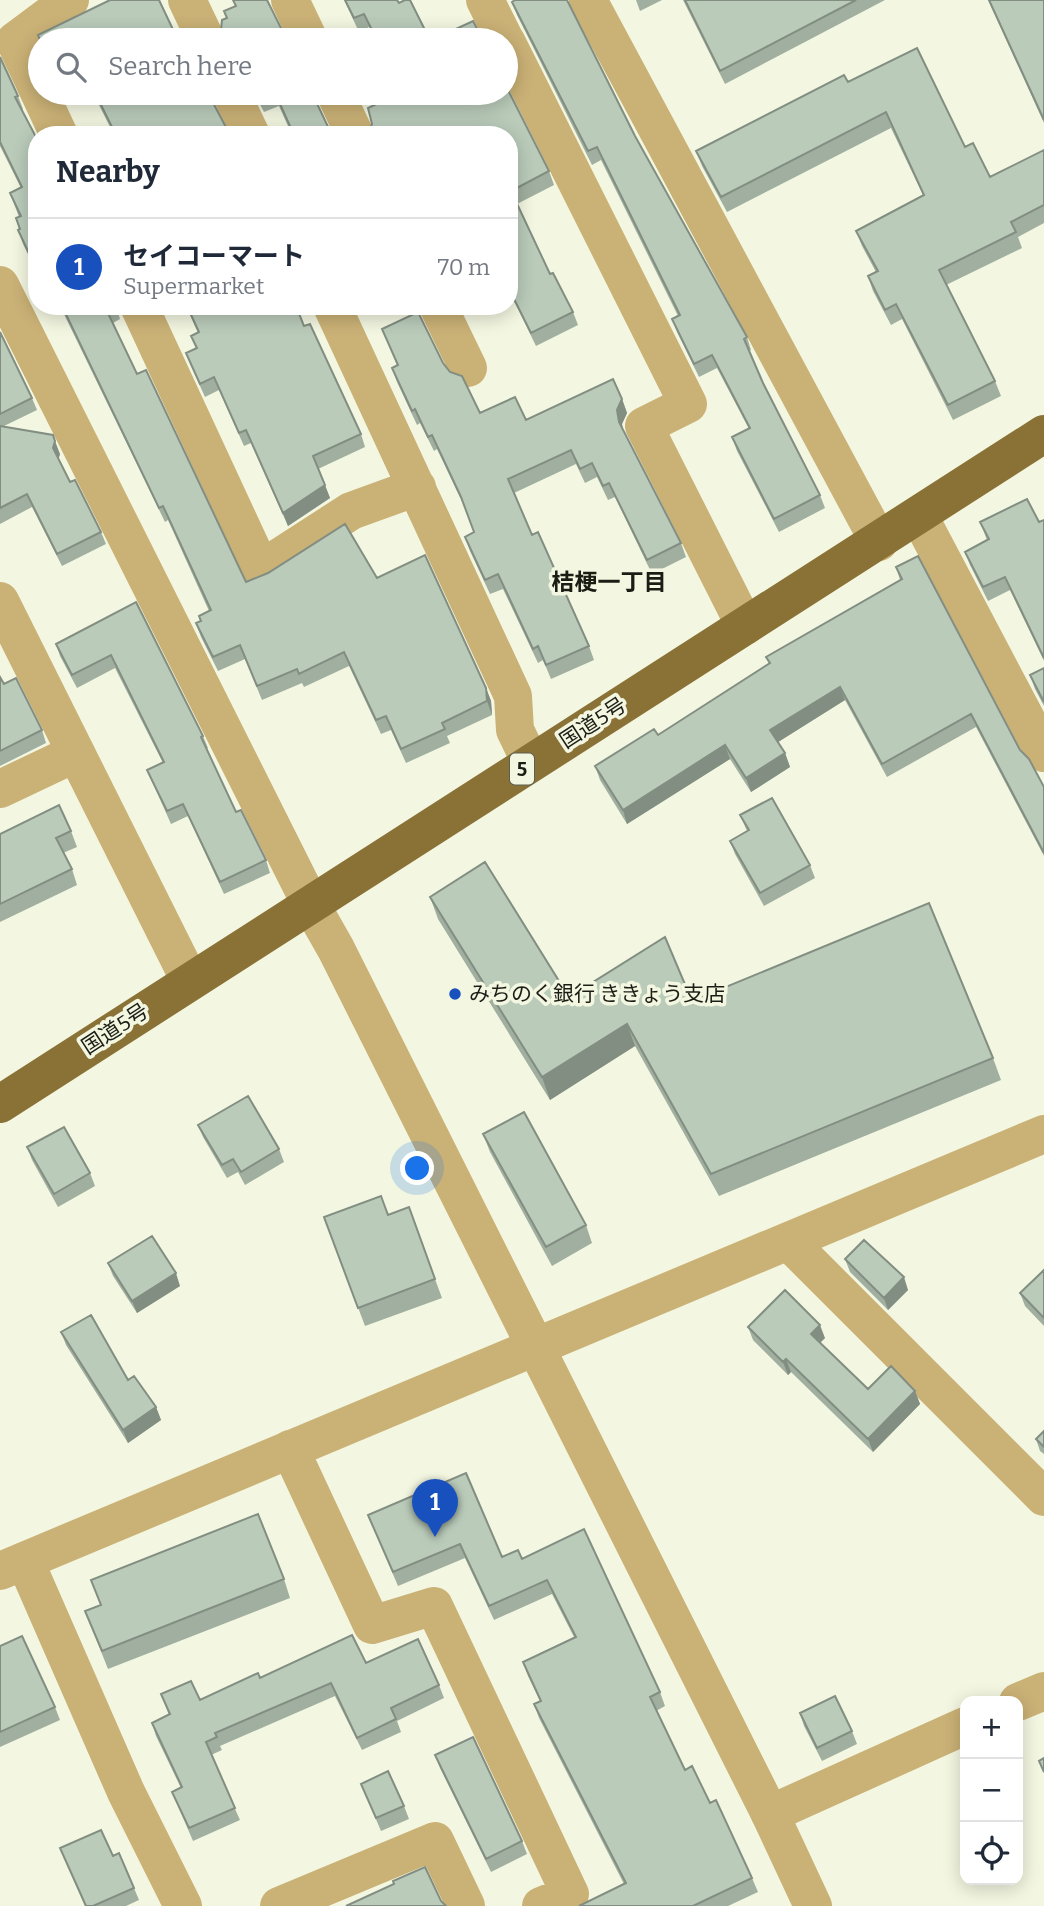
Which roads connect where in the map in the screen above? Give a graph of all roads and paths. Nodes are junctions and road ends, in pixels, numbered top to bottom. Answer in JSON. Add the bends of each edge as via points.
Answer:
{"nodes":[{"id":1,"x":70,"y":0,"type":"edge"},
{"id":2,"x":187,"y":0,"type":"edge"},
{"id":3,"x":290,"y":0,"type":"edge"},
{"id":4,"x":485,"y":0,"type":"edge"},
{"id":5,"x":588,"y":0,"type":"edge"},
{"id":6,"x":32,"y":28,"type":"edge"},
{"id":7,"x":200,"y":28,"type":"edge"},
{"id":8,"x":303,"y":28,"type":"edge"},
{"id":9,"x":499,"y":28,"type":"edge"},
{"id":10,"x":28,"y":31,"type":"edge"},
{"id":11,"x":518,"y":67,"type":"edge"},
{"id":12,"x":28,"y":69,"type":"edge"},
{"id":13,"x":45,"y":105,"type":"edge"},
{"id":14,"x":237,"y":105,"type":"edge"},
{"id":15,"x":341,"y":105,"type":"edge"},
{"id":16,"x":55,"y":126,"type":"edge"},
{"id":17,"x":247,"y":126,"type":"edge"},
{"id":18,"x":351,"y":126,"type":"edge"},
{"id":19,"x":0,"y":285,"type":"edge"},
{"id":20,"x":143,"y":315,"type":"edge"},
{"id":21,"x":336,"y":315,"type":"edge"},
{"id":22,"x":442,"y":315,"type":"edge"},
{"id":23,"x":468,"y":368,"type":"dead end"},
{"id":24,"x":1044,"y":434,"type":"edge"},
{"id":25,"x":417,"y":487,"type":"junction"},
{"id":26,"x":919,"y":516,"type":"junction"},
{"id":27,"x":879,"y":542,"type":"junction"},
{"id":28,"x":0,"y":601,"type":"edge"},
{"id":29,"x":745,"y":626,"type":"junction"},
{"id":30,"x":76,"y":753,"type":"junction"},
{"id":31,"x":1044,"y":753,"type":"edge"},
{"id":32,"x":531,"y":763,"type":"junction"},
{"id":33,"x":0,"y":789,"type":"edge"},
{"id":34,"x":311,"y":905,"type":"junction"},
{"id":35,"x":190,"y":981,"type":"junction"},
{"id":36,"x":0,"y":1104,"type":"edge"},
{"id":37,"x":1044,"y":1134,"type":"edge"},
{"id":38,"x":789,"y":1242,"type":"junction"},
{"id":39,"x":536,"y":1348,"type":"junction"},
{"id":40,"x":290,"y":1449,"type":"junction"},
{"id":41,"x":1044,"y":1497,"type":"edge"},
{"id":42,"x":12,"y":1566,"type":"edge"},
{"id":43,"x":1044,"y":1690,"type":"edge"},
{"id":44,"x":1023,"y":1700,"type":"edge"},
{"id":45,"x":960,"y":1728,"type":"edge"},
{"id":46,"x":770,"y":1814,"type":"junction"},
{"id":47,"x":183,"y":1906,"type":"edge"},
{"id":48,"x":279,"y":1906,"type":"edge"},
{"id":49,"x":466,"y":1906,"type":"edge"},
{"id":50,"x":541,"y":1906,"type":"edge"},
{"id":51,"x":813,"y":1906,"type":"edge"}],
"edges":[{"from":1,"to":6,"type":"street"},
{"from":2,"to":7,"type":"street"},
{"from":3,"to":8,"type":"street"},
{"from":4,"to":9,"type":"street"},
{"from":5,"to":27,"type":"street"},
{"from":10,"to":12,"type":"street","via":[[15,41]]},
{"from":11,"to":29,"type":"street","via":[[688,404],[644,426]]},
{"from":13,"to":16,"type":"street"},
{"from":14,"to":17,"type":"street"},
{"from":15,"to":18,"type":"street"},
{"from":19,"to":34,"type":"street"},
{"from":20,"to":25,"type":"street","via":[[261,569],[351,511]]},
{"from":21,"to":25,"type":"street"},
{"from":22,"to":23,"type":"street"},
{"from":24,"to":26,"type":"highway","name":"国道5号","number":"5"},
{"from":25,"to":32,"type":"street","via":[[513,696],[515,730]]},
{"from":26,"to":27,"type":"highway","name":"国道5号","number":"5"},
{"from":26,"to":31,"type":"street"},
{"from":27,"to":29,"type":"highway","name":"国道5号","number":"5"},
{"from":28,"to":30,"type":"street"},
{"from":29,"to":32,"type":"highway","name":"国道5号","number":"5"},
{"from":30,"to":33,"type":"street"},
{"from":30,"to":35,"type":"street"},
{"from":32,"to":34,"type":"highway","name":"国道5号","number":"5"},
{"from":34,"to":35,"type":"highway","name":"国道5号","number":"5"},
{"from":34,"to":39,"type":"street"},
{"from":35,"to":36,"type":"highway","name":"国道5号","number":"5"},
{"from":37,"to":38,"type":"street"},
{"from":38,"to":39,"type":"street"},
{"from":38,"to":41,"type":"street"},
{"from":39,"to":40,"type":"street"},
{"from":39,"to":46,"type":"street"},
{"from":40,"to":42,"type":"street"},
{"from":40,"to":50,"type":"street","via":[[372,1625],[434,1606],[570,1894]]},
{"from":42,"to":47,"type":"street"},
{"from":43,"to":44,"type":"street"},
{"from":45,"to":46,"type":"street"},
{"from":46,"to":51,"type":"street"},
{"from":48,"to":49,"type":"street","via":[[435,1841]]}]}
